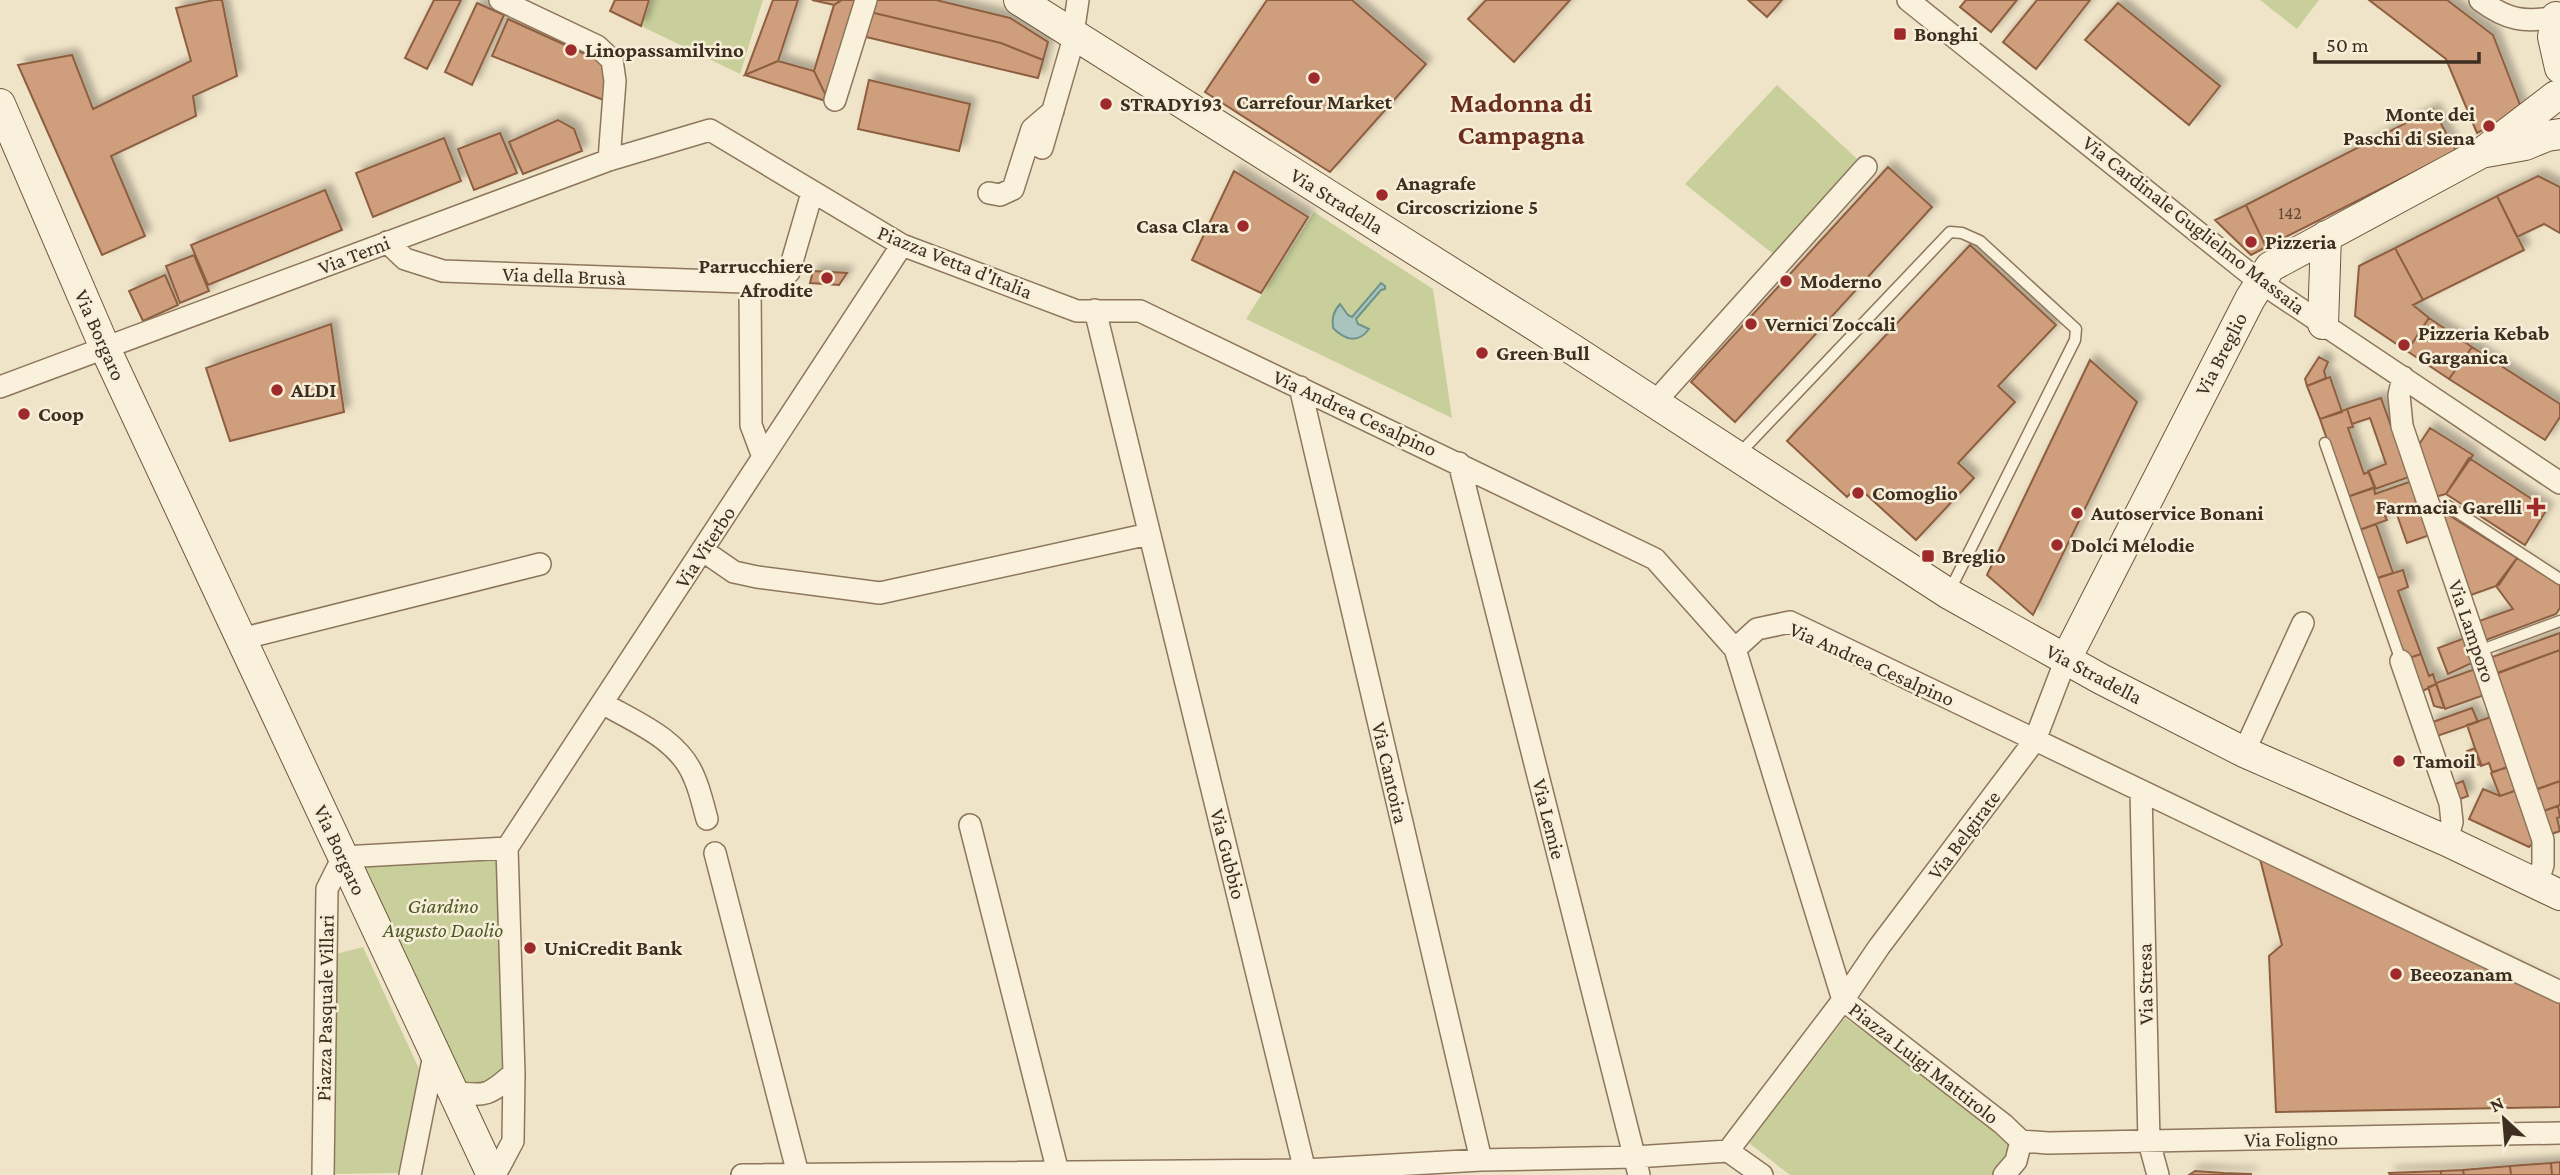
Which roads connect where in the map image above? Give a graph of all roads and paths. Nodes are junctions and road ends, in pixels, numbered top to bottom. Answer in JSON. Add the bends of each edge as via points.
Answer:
{"nodes":[{"id":1,"x":500,"y":0,"type":"edge"},
{"id":2,"x":866,"y":0,"type":"edge"},
{"id":3,"x":1079,"y":0,"type":"edge"},
{"id":4,"x":1908,"y":0,"type":"edge"},
{"id":5,"x":2480,"y":0,"type":"edge"},
{"id":6,"x":1024,"y":1,"type":"edge"},
{"id":7,"x":2556,"y":12,"type":"edge"},
{"id":8,"x":1073,"y":35,"type":"junction"},
{"id":9,"x":2559,"y":84,"type":"edge"},
{"id":10,"x":835,"y":100,"type":"dead end"},
{"id":11,"x":0,"y":104,"type":"edge"},
{"id":12,"x":1053,"y":111,"type":"junction"},
{"id":13,"x":2560,"y":127,"type":"edge"},
{"id":14,"x":710,"y":130,"type":"joint"},
{"id":15,"x":2560,"y":134,"type":"edge"},
{"id":16,"x":1042,"y":148,"type":"dead end"},
{"id":17,"x":2483,"y":152,"type":"junction"},
{"id":18,"x":609,"y":160,"type":"junction"},
{"id":19,"x":1866,"y":167,"type":"dead end"},
{"id":20,"x":812,"y":193,"type":"junction"},
{"id":21,"x":989,"y":193,"type":"dead end"},
{"id":22,"x":2326,"y":236,"type":"junction"},
{"id":23,"x":387,"y":242,"type":"junction"},
{"id":24,"x":902,"y":245,"type":"junction"},
{"id":25,"x":2260,"y":282,"type":"junction"},
{"id":26,"x":750,"y":283,"type":"junction"},
{"id":27,"x":1095,"y":310,"type":"junction"},
{"id":28,"x":1140,"y":311,"type":"joint"},
{"id":29,"x":2323,"y":324,"type":"junction"},
{"id":30,"x":105,"y":348,"type":"junction"},
{"id":31,"x":2403,"y":377,"type":"junction"},
{"id":32,"x":0,"y":387,"type":"edge"},
{"id":33,"x":1300,"y":387,"type":"junction"},
{"id":34,"x":1655,"y":402,"type":"junction"},
{"id":35,"x":2325,"y":443,"type":"dead end"},
{"id":36,"x":1738,"y":456,"type":"junction"},
{"id":37,"x":763,"y":457,"type":"junction"},
{"id":38,"x":1459,"y":463,"type":"junction"},
{"id":39,"x":2560,"y":483,"type":"edge"},
{"id":40,"x":2431,"y":510,"type":"junction"},
{"id":41,"x":1149,"y":534,"type":"junction"},
{"id":42,"x":702,"y":550,"type":"junction"},
{"id":43,"x":540,"y":564,"type":"dead end"},
{"id":44,"x":2560,"y":579,"type":"edge"},
{"id":45,"x":1949,"y":594,"type":"junction"},
{"id":46,"x":2560,"y":621,"type":"edge"},
{"id":47,"x":2303,"y":623,"type":"dead end"},
{"id":48,"x":241,"y":639,"type":"junction"},
{"id":49,"x":1735,"y":649,"type":"junction"},
{"id":50,"x":2479,"y":651,"type":"junction"},
{"id":51,"x":2066,"y":659,"type":"junction"},
{"id":52,"x":2401,"y":661,"type":"joint"},
{"id":53,"x":602,"y":703,"type":"junction"},
{"id":54,"x":2035,"y":740,"type":"junction"},
{"id":55,"x":2244,"y":752,"type":"junction"},
{"id":56,"x":2141,"y":791,"type":"junction"},
{"id":57,"x":707,"y":819,"type":"dead end"},
{"id":58,"x":970,"y":825,"type":"dead end"},
{"id":59,"x":2447,"y":841,"type":"junction"},
{"id":60,"x":507,"y":848,"type":"junction"},
{"id":61,"x":715,"y":853,"type":"dead end"},
{"id":62,"x":343,"y":857,"type":"junction"},
{"id":63,"x":2549,"y":889,"type":"edge"},
{"id":64,"x":2560,"y":992,"type":"edge"},
{"id":65,"x":1843,"y":1000,"type":"junction"},
{"id":66,"x":435,"y":1051,"type":"junction"},
{"id":67,"x":514,"y":1073,"type":"junction"},
{"id":68,"x":453,"y":1092,"type":"junction"},
{"id":69,"x":2560,"y":1133,"type":"edge"},
{"id":70,"x":2021,"y":1141,"type":"junction"},
{"id":71,"x":2149,"y":1142,"type":"junction"},
{"id":72,"x":1728,"y":1151,"type":"junction"},
{"id":73,"x":1481,"y":1160,"type":"junction"},
{"id":74,"x":1637,"y":1166,"type":"edge"},
{"id":75,"x":1058,"y":1172,"type":"junction"},
{"id":76,"x":1305,"y":1173,"type":"edge"},
{"id":77,"x":798,"y":1174,"type":"edge"},
{"id":78,"x":323,"y":1175,"type":"edge"},
{"id":79,"x":410,"y":1175,"type":"edge"},
{"id":80,"x":494,"y":1175,"type":"edge"},
{"id":81,"x":742,"y":1175,"type":"edge"},
{"id":82,"x":1762,"y":1175,"type":"edge"},
{"id":83,"x":2004,"y":1175,"type":"edge"},
{"id":84,"x":2158,"y":1175,"type":"edge"}],
"edges":[{"from":1,"to":18,"type":"street","via":[[597,46],[612,60],[615,81]]},
{"from":2,"to":10,"type":"street"},
{"from":3,"to":8,"type":"street"},
{"from":4,"to":25,"type":"street","name":"Via Cardinale Guglielmo Massaia"},
{"from":5,"to":7,"type":"street","via":[[2517,20],[2537,21]]},
{"from":6,"to":8,"type":"street","name":"Via Stradella"},
{"from":7,"to":9,"type":"street","via":[[2553,37]]},
{"from":8,"to":12,"type":"street"},
{"from":8,"to":34,"type":"street","name":"Via Stradella"},
{"from":9,"to":13,"type":"street","via":[[2554,111]]},
{"from":9,"to":17,"type":"street","name":"Via Breglio"},
{"from":11,"to":30,"type":"street","name":"Via Borgaro"},
{"from":12,"to":16,"type":"street"},
{"from":12,"to":21,"type":"street","via":[[1032,129],[1013,189],[1000,195]]},
{"from":14,"to":18,"type":"street","name":"Via Terni"},
{"from":14,"to":20,"type":"street","name":"Piazza Vetta d'Italia"},
{"from":15,"to":17,"type":"street","name":"Via Breglio"},
{"from":17,"to":22,"type":"street","name":"Via Breglio"},
{"from":18,"to":23,"type":"street","name":"Via Terni"},
{"from":19,"to":34,"type":"street"},
{"from":20,"to":24,"type":"street","name":"Piazza Vetta d'Italia"},
{"from":20,"to":26,"type":"street","name":"Via della Brusà","via":[[789,272],[768,283]]},
{"from":22,"to":25,"type":"street","name":"Via Breglio","via":[[2270,267]]},
{"from":22,"to":29,"type":"street"},
{"from":23,"to":26,"type":"street","name":"Via della Brusà","via":[[405,259],[443,271]]},
{"from":23,"to":30,"type":"street","name":"Via Terni"},
{"from":24,"to":27,"type":"street","name":"Piazza Vetta d'Italia","via":[[1077,311]]},
{"from":24,"to":37,"type":"street","name":"Via Viterbo"},
{"from":25,"to":29,"type":"street","name":"Via Cardinale Guglielmo Massaia"},
{"from":25,"to":51,"type":"street","name":"Via Breglio"},
{"from":26,"to":37,"type":"street","via":[[751,425]]},
{"from":27,"to":28,"type":"street","name":"Piazza Vetta d'Italia"},
{"from":27,"to":41,"type":"street","name":"Via Gubbio"},
{"from":28,"to":33,"type":"street","name":"Via Andrea Cesalpino"},
{"from":29,"to":31,"type":"street","name":"Via Cardinale Guglielmo Massaia"},
{"from":30,"to":32,"type":"street","name":"Via Terni"},
{"from":30,"to":48,"type":"street","name":"Via Borgaro"},
{"from":31,"to":39,"type":"street","name":"Via Cardinale Guglielmo Massaia"},
{"from":31,"to":40,"type":"street","name":"Via Lamporo","via":[[2399,395],[2402,426]]},
{"from":33,"to":38,"type":"street","name":"Via Andrea Cesalpino"},
{"from":33,"to":73,"type":"street","name":"Via Cantoira"},
{"from":34,"to":36,"type":"street","name":"Via Stradella"},
{"from":35,"to":52,"type":"lane"},
{"from":36,"to":45,"type":"street","name":"Via Stradella"},
{"from":36,"to":45,"type":"lane","via":[[1950,232],[1980,241],[2076,329],[2075,340]]},
{"from":37,"to":42,"type":"street","name":"Via Viterbo"},
{"from":38,"to":49,"type":"street","name":"Via Andrea Cesalpino","via":[[1655,559]]},
{"from":38,"to":74,"type":"street","name":"Via Lemie"},
{"from":40,"to":44,"type":"lane","via":[[2448,506]]},
{"from":40,"to":50,"type":"street","name":"Via Lamporo"},
{"from":41,"to":42,"type":"street","via":[[880,593],[757,578],[734,572]]},
{"from":41,"to":76,"type":"street","name":"Via Gubbio"},
{"from":42,"to":53,"type":"street","name":"Via Viterbo"},
{"from":43,"to":48,"type":"street"},
{"from":45,"to":51,"type":"street","name":"Via Stradella"},
{"from":46,"to":50,"type":"lane"},
{"from":47,"to":55,"type":"street"},
{"from":48,"to":62,"type":"street","name":"Via Borgaro"},
{"from":49,"to":54,"type":"street","name":"Via Andrea Cesalpino","via":[[1757,629],[1790,622]]},
{"from":49,"to":65,"type":"street"},
{"from":50,"to":63,"type":"street","name":"Via Lamporo","via":[[2543,840]]},
{"from":51,"to":54,"type":"street","name":"Via Belgirate"},
{"from":51,"to":55,"type":"street","name":"Via Stradella"},
{"from":52,"to":59,"type":"street","via":[[2450,803]]},
{"from":53,"to":57,"type":"street","via":[[672,744],[683,756],[694,775]]},
{"from":53,"to":60,"type":"street","name":"Via Viterbo"},
{"from":54,"to":56,"type":"street","name":"Via Andrea Cesalpino"},
{"from":54,"to":65,"type":"street","name":"Via Belgirate"},
{"from":55,"to":59,"type":"street","name":"Via Stradella"},
{"from":56,"to":64,"type":"street","name":"Via Andrea Cesalpino"},
{"from":56,"to":71,"type":"street","name":"Via Stresa"},
{"from":58,"to":75,"type":"street"},
{"from":59,"to":63,"type":"street","name":"Via Stradella"},
{"from":60,"to":62,"type":"street"},
{"from":60,"to":67,"type":"street"},
{"from":61,"to":77,"type":"street"},
{"from":62,"to":66,"type":"street","name":"Via Borgaro"},
{"from":62,"to":78,"type":"street","name":"Piazza Pasquale Villari","via":[[327,889]]},
{"from":65,"to":70,"type":"street","name":"Piazza Luigi Mattirolo"},
{"from":65,"to":72,"type":"street","name":"Piazza Luigi Mattirolo"},
{"from":66,"to":68,"type":"street","name":"Via Borgaro"},
{"from":66,"to":79,"type":"street"},
{"from":67,"to":68,"type":"street","via":[[490,1094]]},
{"from":67,"to":80,"type":"street","via":[[513,1142]]},
{"from":68,"to":80,"type":"street","name":"Via Borgaro"},
{"from":69,"to":71,"type":"street","name":"Via Foligno"},
{"from":70,"to":71,"type":"street","name":"Via Foligno"},
{"from":70,"to":83,"type":"street","via":[[2016,1161]]},
{"from":71,"to":84,"type":"street","name":"Via Stresa"},
{"from":72,"to":74,"type":"street"},
{"from":72,"to":82,"type":"street"},
{"from":73,"to":74,"type":"street"},
{"from":73,"to":76,"type":"street"},
{"from":75,"to":76,"type":"street"},
{"from":75,"to":77,"type":"street"},
{"from":77,"to":81,"type":"street"}]}
